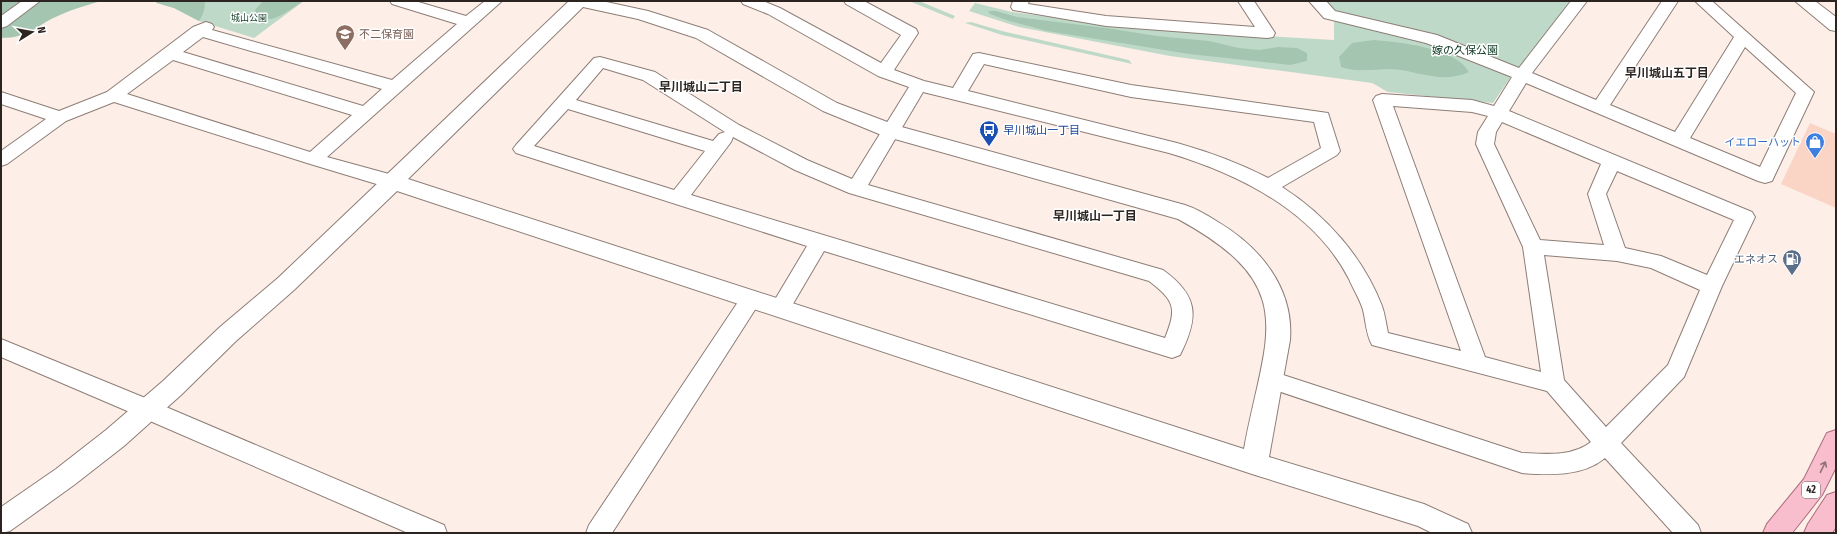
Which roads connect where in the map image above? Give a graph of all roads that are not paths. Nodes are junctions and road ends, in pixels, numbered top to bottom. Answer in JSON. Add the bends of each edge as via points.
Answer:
{"nodes":[{"id":1,"x":32,"y":1,"type":"edge"},
{"id":2,"x":398,"y":1,"type":"edge"},
{"id":3,"x":494,"y":1,"type":"edge"},
{"id":4,"x":579,"y":1,"type":"edge"},
{"id":5,"x":749,"y":1,"type":"edge"},
{"id":6,"x":852,"y":1,"type":"edge"},
{"id":7,"x":1022,"y":1,"type":"edge"},
{"id":8,"x":1246,"y":1,"type":"edge"},
{"id":9,"x":1317,"y":1,"type":"edge"},
{"id":10,"x":1579,"y":1,"type":"edge"},
{"id":11,"x":1670,"y":1,"type":"edge"},
{"id":12,"x":1703,"y":1,"type":"edge"},
{"id":13,"x":1804,"y":1,"type":"edge"},
{"id":14,"x":469,"y":22,"type":"junction"},
{"id":15,"x":1,"y":23,"type":"edge"},
{"id":16,"x":1836,"y":26,"type":"edge"},
{"id":17,"x":1743,"y":36,"type":"junction"},
{"id":18,"x":169,"y":53,"type":"junction"},
{"id":19,"x":884,"y":72,"type":"junction"},
{"id":20,"x":1522,"y":74,"type":"junction"},
{"id":21,"x":918,"y":85,"type":"junction"},
{"id":22,"x":396,"y":87,"type":"junction"},
{"id":23,"x":957,"y":95,"type":"junction"},
{"id":24,"x":113,"y":96,"type":"junction"},
{"id":25,"x":1,"y":98,"type":"edge"},
{"id":26,"x":564,"y":102,"type":"junction"},
{"id":27,"x":1600,"y":107,"type":"junction"},
{"id":28,"x":366,"y":113,"type":"junction"},
{"id":29,"x":1497,"y":113,"type":"junction"},
{"id":30,"x":60,"y":118,"type":"junction"},
{"id":31,"x":732,"y":129,"type":"junction"},
{"id":32,"x":891,"y":131,"type":"junction"},
{"id":33,"x":1680,"y":141,"type":"junction"},
{"id":34,"x":716,"y":148,"type":"junction"},
{"id":35,"x":313,"y":159,"type":"junction"},
{"id":36,"x":1,"y":160,"type":"edge"},
{"id":37,"x":1612,"y":161,"type":"junction"},
{"id":38,"x":393,"y":182,"type":"junction"},
{"id":39,"x":1270,"y":186,"type":"junction"},
{"id":40,"x":856,"y":188,"type":"junction"},
{"id":41,"x":678,"y":198,"type":"junction"},
{"id":42,"x":819,"y":242,"type":"junction"},
{"id":43,"x":1533,"y":247,"type":"junction"},
{"id":44,"x":1617,"y":254,"type":"junction"},
{"id":45,"x":1712,"y":286,"type":"junction"},
{"id":46,"x":751,"y":299,"type":"junction"},
{"id":47,"x":780,"y":308,"type":"junction"},
{"id":48,"x":1,"y":348,"type":"edge"},
{"id":49,"x":1476,"y":363,"type":"junction"},
{"id":50,"x":1271,"y":380,"type":"junction"},
{"id":51,"x":1554,"y":384,"type":"junction"},
{"id":52,"x":152,"y":412,"type":"junction"},
{"id":53,"x":1836,"y":441,"type":"edge"},
{"id":54,"x":1606,"y":443,"type":"junction"},
{"id":55,"x":1255,"y":464,"type":"junction"},
{"id":56,"x":1836,"y":504,"type":"edge"},
{"id":57,"x":1,"y":522,"type":"edge"},
{"id":58,"x":6,"y":533,"type":"edge"},
{"id":59,"x":436,"y":533,"type":"edge"},
{"id":60,"x":598,"y":533,"type":"edge"},
{"id":61,"x":1459,"y":533,"type":"edge"},
{"id":62,"x":1689,"y":533,"type":"edge"},
{"id":63,"x":1776,"y":533,"type":"edge"},
{"id":64,"x":1817,"y":533,"type":"edge"}],
"edges":[{"from":1,"to":15,"type":"street"},
{"from":2,"to":14,"type":"street"},
{"from":3,"to":14,"type":"street"},
{"from":4,"to":32,"type":"street","via":[[642,15],[702,34],[830,107]]},
{"from":4,"to":38,"type":"street"},
{"from":5,"to":19,"type":"street","via":[[774,11]]},
{"from":6,"to":19,"type":"street","via":[[910,33]]},
{"from":7,"to":8,"type":"street","via":[[1019,7],[1106,21],[1267,33]]},
{"from":9,"to":20,"type":"street","via":[[1330,15],[1431,39]]},
{"from":10,"to":20,"type":"street"},
{"from":11,"to":27,"type":"street"},
{"from":12,"to":17,"type":"street"},
{"from":13,"to":16,"type":"street"},
{"from":14,"to":22,"type":"street"},
{"from":17,"to":33,"type":"street"},
{"from":17,"to":33,"type":"street","via":[[1805,92],[1766,176]]},
{"from":18,"to":22,"type":"street","via":[[202,29]]},
{"from":18,"to":24,"type":"street"},
{"from":18,"to":28,"type":"street"},
{"from":19,"to":21,"type":"street"},
{"from":20,"to":27,"type":"street"},
{"from":20,"to":29,"type":"street"},
{"from":21,"to":23,"type":"street"},
{"from":21,"to":32,"type":"street"},
{"from":22,"to":28,"type":"street"},
{"from":23,"to":39,"type":"street","via":[[1203,156]]},
{"from":23,"to":39,"type":"street","via":[[978,58],[1131,91],[1322,117],[1331,151]]},
{"from":24,"to":30,"type":"street"},
{"from":24,"to":35,"type":"street"},
{"from":25,"to":30,"type":"street"},
{"from":26,"to":31,"type":"street","via":[[600,62],[649,76]]},
{"from":26,"to":34,"type":"street"},
{"from":26,"to":41,"type":"street","via":[[522,149]]},
{"from":27,"to":33,"type":"street"},
{"from":28,"to":35,"type":"street"},
{"from":29,"to":37,"type":"street"},
{"from":29,"to":43,"type":"street","via":[[1487,132],[1485,144]]},
{"from":29,"to":49,"type":"street","via":[[1472,106],[1382,100]]},
{"from":30,"to":36,"type":"street"},
{"from":31,"to":34,"type":"street"},
{"from":31,"to":40,"type":"street"},
{"from":32,"to":40,"type":"street"},
{"from":32,"to":50,"type":"street","via":[[1185,213],[1211,226],[1248,256],[1260,270],[1273,294],[1278,314],[1279,337]]},
{"from":34,"to":41,"type":"street"},
{"from":35,"to":38,"type":"street"},
{"from":37,"to":44,"type":"street","via":[[1597,194]]},
{"from":37,"to":45,"type":"street","via":[[1745,217]]},
{"from":38,"to":46,"type":"street"},
{"from":38,"to":52,"type":"street","via":[[286,284],[237,338]]},
{"from":39,"to":49,"type":"street","via":[[1300,208],[1327,233],[1351,267],[1371,305],[1379,339]]},
{"from":40,"to":42,"type":"street","via":[[1156,275],[1170,285],[1178,297],[1183,312],[1172,349]]},
{"from":41,"to":42,"type":"street"},
{"from":42,"to":47,"type":"street"},
{"from":43,"to":44,"type":"street"},
{"from":43,"to":51,"type":"street"},
{"from":44,"to":45,"type":"street","via":[[1654,261]]},
{"from":45,"to":54,"type":"street","via":[[1676,371]]},
{"from":46,"to":47,"type":"street"},
{"from":46,"to":60,"type":"street"},
{"from":47,"to":55,"type":"street"},
{"from":48,"to":52,"type":"street"},
{"from":49,"to":51,"type":"street"},
{"from":50,"to":54,"type":"street","via":[[1522,463],[1554,465],[1588,458]]},
{"from":50,"to":55,"type":"street"},
{"from":51,"to":54,"type":"street"},
{"from":52,"to":57,"type":"street"},
{"from":52,"to":58,"type":"street","via":[[85,475]]},
{"from":52,"to":59,"type":"street"},
{"from":63,"to":53,"type":"main road","number":"42","one_way":true,"via":[[1813,487]]},
{"from":54,"to":62,"type":"street"},
{"from":55,"to":61,"type":"street","via":[[1424,516]]},
{"from":56,"to":64,"type":"main road"}]}
